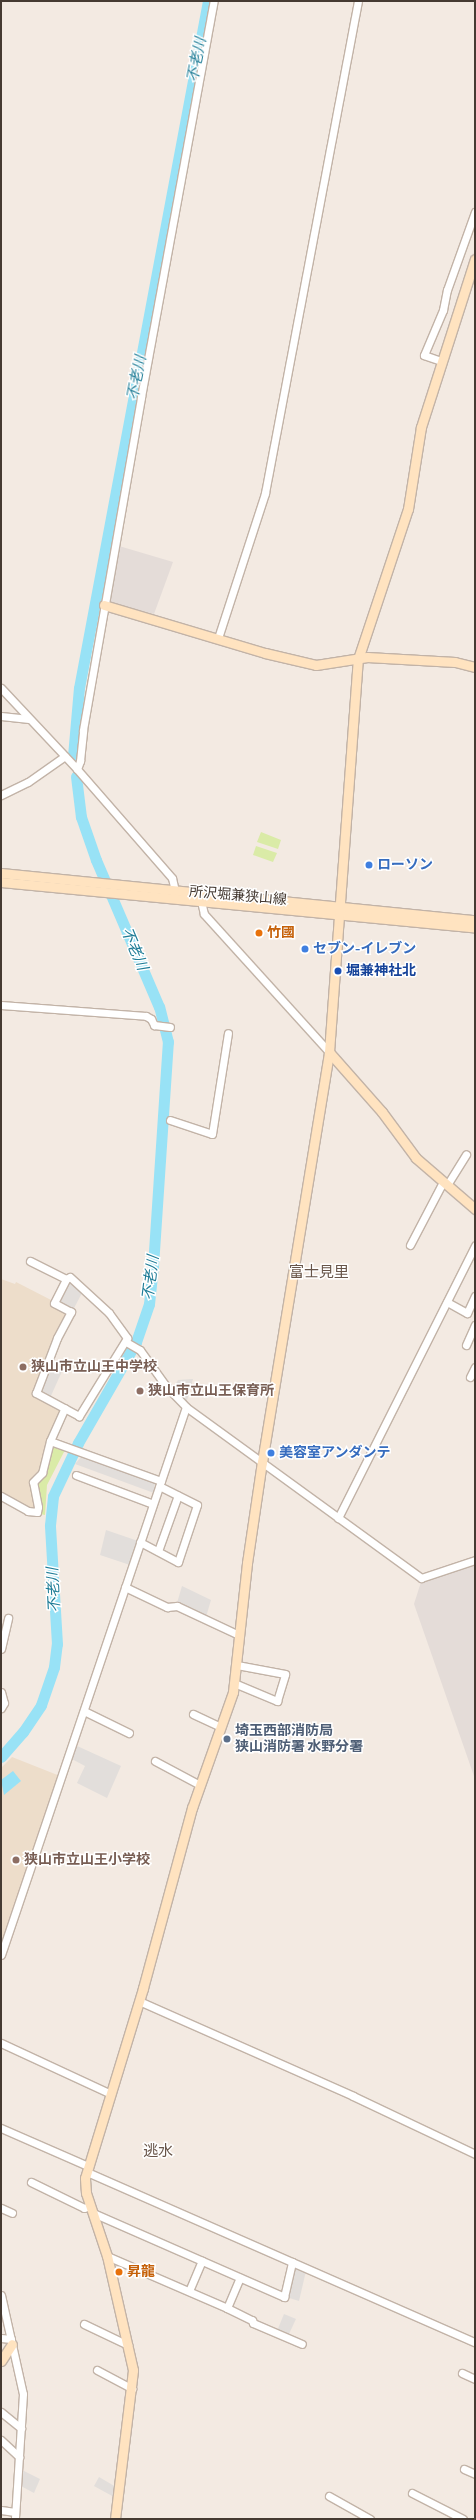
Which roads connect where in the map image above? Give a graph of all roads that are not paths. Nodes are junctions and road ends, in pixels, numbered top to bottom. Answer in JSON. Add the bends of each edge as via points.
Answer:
{"nodes":[{"id":1,"x":214,"y":1,"type":"edge"},
{"id":2,"x":358,"y":1,"type":"edge"},
{"id":3,"x":475,"y":212,"type":"edge"},
{"id":4,"x":475,"y":259,"type":"edge"},
{"id":5,"x":441,"y":361,"type":"junction"},
{"id":6,"x":104,"y":605,"type":"junction"},
{"id":7,"x":218,"y":638,"type":"junction"},
{"id":8,"x":358,"y":659,"type":"junction"},
{"id":9,"x":475,"y":667,"type":"edge"},
{"id":10,"x":1,"y":688,"type":"edge"},
{"id":11,"x":1,"y":716,"type":"edge"},
{"id":12,"x":29,"y":719,"type":"junction"},
{"id":13,"x":65,"y":756,"type":"junction"},
{"id":14,"x":77,"y":769,"type":"junction"},
{"id":15,"x":1,"y":795,"type":"edge"},
{"id":16,"x":1,"y":873,"type":"edge"},
{"id":17,"x":1,"y":882,"type":"edge"},
{"id":18,"x":101,"y":887,"type":"junction"},
{"id":19,"x":117,"y":889,"type":"junction"},
{"id":20,"x":175,"y":891,"type":"junction"},
{"id":21,"x":201,"y":901,"type":"junction"},
{"id":22,"x":339,"y":911,"type":"junction"},
{"id":23,"x":475,"y":920,"type":"edge"},
{"id":24,"x":475,"y":928,"type":"edge"},
{"id":25,"x":1,"y":1005,"type":"edge"},
{"id":26,"x":170,"y":1028,"type":"dead end"},
{"id":27,"x":228,"y":1033,"type":"dead end"},
{"id":28,"x":329,"y":1052,"type":"junction"},
{"id":29,"x":170,"y":1120,"type":"dead end"},
{"id":30,"x":466,"y":1154,"type":"dead end"},
{"id":31,"x":445,"y":1183,"type":"junction"},
{"id":32,"x":475,"y":1209,"type":"edge"},
{"id":33,"x":410,"y":1245,"type":"dead end"},
{"id":34,"x":475,"y":1246,"type":"edge"},
{"id":35,"x":30,"y":1261,"type":"dead end"},
{"id":36,"x":66,"y":1279,"type":"junction"},
{"id":37,"x":475,"y":1296,"type":"edge"},
{"id":38,"x":447,"y":1302,"type":"junction"},
{"id":39,"x":475,"y":1325,"type":"edge"},
{"id":40,"x":126,"y":1342,"type":"junction"},
{"id":41,"x":466,"y":1345,"type":"dead end"},
{"id":42,"x":475,"y":1367,"type":"edge"},
{"id":43,"x":470,"y":1377,"type":"dead end"},
{"id":44,"x":186,"y":1407,"type":"junction"},
{"id":45,"x":65,"y":1408,"type":"junction"},
{"id":46,"x":50,"y":1441,"type":"junction"},
{"id":47,"x":262,"y":1462,"type":"junction"},
{"id":48,"x":76,"y":1475,"type":"dead end"},
{"id":49,"x":160,"y":1484,"type":"junction"},
{"id":50,"x":178,"y":1495,"type":"junction"},
{"id":51,"x":1,"y":1496,"type":"edge"},
{"id":52,"x":153,"y":1504,"type":"junction"},
{"id":53,"x":338,"y":1518,"type":"junction"},
{"id":54,"x":140,"y":1542,"type":"junction"},
{"id":55,"x":158,"y":1551,"type":"junction"},
{"id":56,"x":475,"y":1560,"type":"edge"},
{"id":57,"x":125,"y":1588,"type":"junction"},
{"id":58,"x":8,"y":1618,"type":"dead end"},
{"id":59,"x":239,"y":1635,"type":"junction"},
{"id":60,"x":1,"y":1649,"type":"edge"},
{"id":61,"x":237,"y":1665,"type":"junction"},
{"id":62,"x":234,"y":1683,"type":"junction"},
{"id":63,"x":1,"y":1692,"type":"edge"},
{"id":64,"x":1,"y":1708,"type":"edge"},
{"id":65,"x":84,"y":1711,"type":"junction"},
{"id":66,"x":193,"y":1714,"type":"dead end"},
{"id":67,"x":221,"y":1727,"type":"junction"},
{"id":68,"x":128,"y":1732,"type":"dead end"},
{"id":69,"x":155,"y":1761,"type":"dead end"},
{"id":70,"x":200,"y":1785,"type":"junction"},
{"id":71,"x":1,"y":1955,"type":"edge"},
{"id":72,"x":139,"y":2001,"type":"junction"},
{"id":73,"x":1,"y":2043,"type":"edge"},
{"id":74,"x":111,"y":2094,"type":"junction"},
{"id":75,"x":1,"y":2128,"type":"edge"},
{"id":76,"x":475,"y":2154,"type":"edge"},
{"id":77,"x":87,"y":2169,"type":"junction"},
{"id":78,"x":31,"y":2182,"type":"dead end"},
{"id":79,"x":1,"y":2208,"type":"edge"},
{"id":80,"x":91,"y":2209,"type":"junction"},
{"id":81,"x":12,"y":2213,"type":"dead end"},
{"id":82,"x":107,"y":2256,"type":"junction"},
{"id":83,"x":202,"y":2261,"type":"junction"},
{"id":84,"x":292,"y":2262,"type":"junction"},
{"id":85,"x":240,"y":2278,"type":"junction"},
{"id":86,"x":189,"y":2291,"type":"junction"},
{"id":87,"x":1,"y":2295,"type":"edge"},
{"id":88,"x":227,"y":2308,"type":"junction"},
{"id":89,"x":84,"y":2324,"type":"dead end"},
{"id":90,"x":1,"y":2338,"type":"edge"},
{"id":91,"x":12,"y":2342,"type":"junction"},
{"id":92,"x":475,"y":2342,"type":"edge"},
{"id":93,"x":302,"y":2344,"type":"dead end"},
{"id":94,"x":128,"y":2345,"type":"junction"},
{"id":95,"x":1,"y":2361,"type":"edge"},
{"id":96,"x":97,"y":2370,"type":"dead end"},
{"id":97,"x":462,"y":2373,"type":"dead end"},
{"id":98,"x":475,"y":2379,"type":"edge"},
{"id":99,"x":132,"y":2389,"type":"junction"},
{"id":100,"x":1,"y":2412,"type":"edge"},
{"id":101,"x":21,"y":2428,"type":"junction"},
{"id":102,"x":1,"y":2440,"type":"edge"},
{"id":103,"x":19,"y":2457,"type":"junction"},
{"id":104,"x":464,"y":2469,"type":"dead end"},
{"id":105,"x":475,"y":2474,"type":"edge"},
{"id":106,"x":412,"y":2493,"type":"dead end"},
{"id":107,"x":329,"y":2496,"type":"dead end"},
{"id":108,"x":1,"y":2510,"type":"edge"},
{"id":109,"x":15,"y":2516,"type":"edge"},
{"id":110,"x":115,"y":2519,"type":"edge"},
{"id":111,"x":370,"y":2519,"type":"edge"},
{"id":112,"x":463,"y":2519,"type":"edge"}],
"edges":[{"from":1,"to":6,"type":"street"},
{"from":2,"to":7,"type":"street","via":[[265,493]]},
{"from":3,"to":5,"type":"street","via":[[447,290],[443,310],[424,355]]},
{"from":4,"to":5,"type":"street"},
{"from":5,"to":8,"type":"street","via":[[421,427],[408,509]]},
{"from":6,"to":7,"type":"street"},
{"from":6,"to":14,"type":"street"},
{"from":7,"to":8,"type":"street","via":[[316,665]]},
{"from":8,"to":9,"type":"street","via":[[438,660]]},
{"from":8,"to":22,"type":"street"},
{"from":10,"to":12,"type":"street"},
{"from":11,"to":12,"type":"street"},
{"from":12,"to":13,"type":"street"},
{"from":13,"to":14,"type":"street"},
{"from":13,"to":15,"type":"street","via":[[32,780]]},
{"from":14,"to":20,"type":"street","via":[[169,874],[175,883]]},
{"from":16,"to":18,"type":"street","name":"所沢堀兼狭山線"},
{"from":17,"to":18,"type":"street","name":"所沢堀兼狭山線"},
{"from":18,"to":19,"type":"street","name":"所沢堀兼狭山線"},
{"from":19,"to":20,"type":"street","name":"所沢堀兼狭山線"},
{"from":19,"to":21,"type":"street","name":"所沢堀兼狭山線"},
{"from":20,"to":22,"type":"street","name":"所沢堀兼狭山線"},
{"from":21,"to":22,"type":"street","name":"所沢堀兼狭山線"},
{"from":21,"to":28,"type":"street","via":[[204,914]]},
{"from":22,"to":23,"type":"street","name":"所沢堀兼狭山線"},
{"from":22,"to":24,"type":"street","name":"所沢堀兼狭山線"},
{"from":22,"to":28,"type":"street"},
{"from":25,"to":26,"type":"street","via":[[146,1016],[154,1025]]},
{"from":27,"to":29,"type":"street","via":[[212,1134]]},
{"from":28,"to":31,"type":"street","via":[[382,1112],[405,1146]]},
{"from":28,"to":47,"type":"street"},
{"from":30,"to":31,"type":"street"},
{"from":31,"to":32,"type":"street"},
{"from":31,"to":33,"type":"street"},
{"from":34,"to":38,"type":"street"},
{"from":35,"to":36,"type":"street"},
{"from":36,"to":40,"type":"street","via":[[75,1279],[109,1313],[127,1338]]},
{"from":36,"to":45,"type":"street","via":[[54,1303],[71,1312],[57,1338],[36,1393]]},
{"from":37,"to":38,"type":"street","via":[[466,1313]]},
{"from":38,"to":53,"type":"street"},
{"from":39,"to":41,"type":"street"},
{"from":40,"to":44,"type":"street","via":[[138,1349]]},
{"from":40,"to":45,"type":"street","via":[[106,1375],[89,1396],[79,1416]]},
{"from":42,"to":43,"type":"street"},
{"from":44,"to":47,"type":"street"},
{"from":44,"to":49,"type":"street"},
{"from":45,"to":46,"type":"street"},
{"from":46,"to":49,"type":"street"},
{"from":46,"to":51,"type":"street","via":[[42,1473],[33,1482],[37,1512],[28,1511]]},
{"from":47,"to":53,"type":"street"},
{"from":47,"to":59,"type":"street"},
{"from":48,"to":52,"type":"street"},
{"from":49,"to":50,"type":"street"},
{"from":49,"to":52,"type":"street"},
{"from":50,"to":55,"type":"street"},
{"from":50,"to":55,"type":"street","via":[[197,1505],[178,1562]]},
{"from":52,"to":54,"type":"street"},
{"from":53,"to":56,"type":"street","via":[[421,1578]]},
{"from":54,"to":55,"type":"street"},
{"from":54,"to":57,"type":"street"},
{"from":57,"to":59,"type":"street","via":[[167,1607],[177,1606]]},
{"from":57,"to":65,"type":"street"},
{"from":58,"to":60,"type":"street"},
{"from":59,"to":61,"type":"street"},
{"from":61,"to":62,"type":"street"},
{"from":61,"to":62,"type":"street","via":[[285,1674],[277,1701]]},
{"from":62,"to":67,"type":"street"},
{"from":63,"to":64,"type":"street","via":[[4,1703]]},
{"from":65,"to":68,"type":"street"},
{"from":65,"to":71,"type":"street"},
{"from":66,"to":67,"type":"street"},
{"from":67,"to":70,"type":"street"},
{"from":69,"to":70,"type":"street"},
{"from":70,"to":72,"type":"street"},
{"from":72,"to":74,"type":"street"},
{"from":72,"to":76,"type":"street","via":[[354,2096]]},
{"from":73,"to":74,"type":"street"},
{"from":74,"to":77,"type":"street"},
{"from":75,"to":77,"type":"street"},
{"from":77,"to":80,"type":"street","via":[[85,2189]]},
{"from":77,"to":84,"type":"street"},
{"from":78,"to":80,"type":"street"},
{"from":79,"to":81,"type":"street"},
{"from":80,"to":82,"type":"street"},
{"from":80,"to":83,"type":"street"},
{"from":82,"to":86,"type":"street"},
{"from":82,"to":94,"type":"street"},
{"from":83,"to":85,"type":"street"},
{"from":83,"to":86,"type":"street"},
{"from":84,"to":85,"type":"street","via":[[284,2297]]},
{"from":84,"to":92,"type":"street"},
{"from":85,"to":88,"type":"street"},
{"from":86,"to":88,"type":"street"},
{"from":87,"to":91,"type":"street"},
{"from":88,"to":93,"type":"street","via":[[252,2320],[253,2323]]},
{"from":89,"to":94,"type":"street"},
{"from":90,"to":91,"type":"street"},
{"from":91,"to":95,"type":"street"},
{"from":91,"to":101,"type":"street","via":[[23,2394]]},
{"from":94,"to":99,"type":"street","via":[[133,2370]]},
{"from":96,"to":99,"type":"street"},
{"from":97,"to":98,"type":"street"},
{"from":99,"to":110,"type":"street"},
{"from":100,"to":101,"type":"street"},
{"from":101,"to":103,"type":"street"},
{"from":102,"to":103,"type":"street"},
{"from":103,"to":109,"type":"street"},
{"from":104,"to":105,"type":"street"},
{"from":106,"to":112,"type":"street"},
{"from":107,"to":111,"type":"street"},
{"from":108,"to":109,"type":"street"}]}
